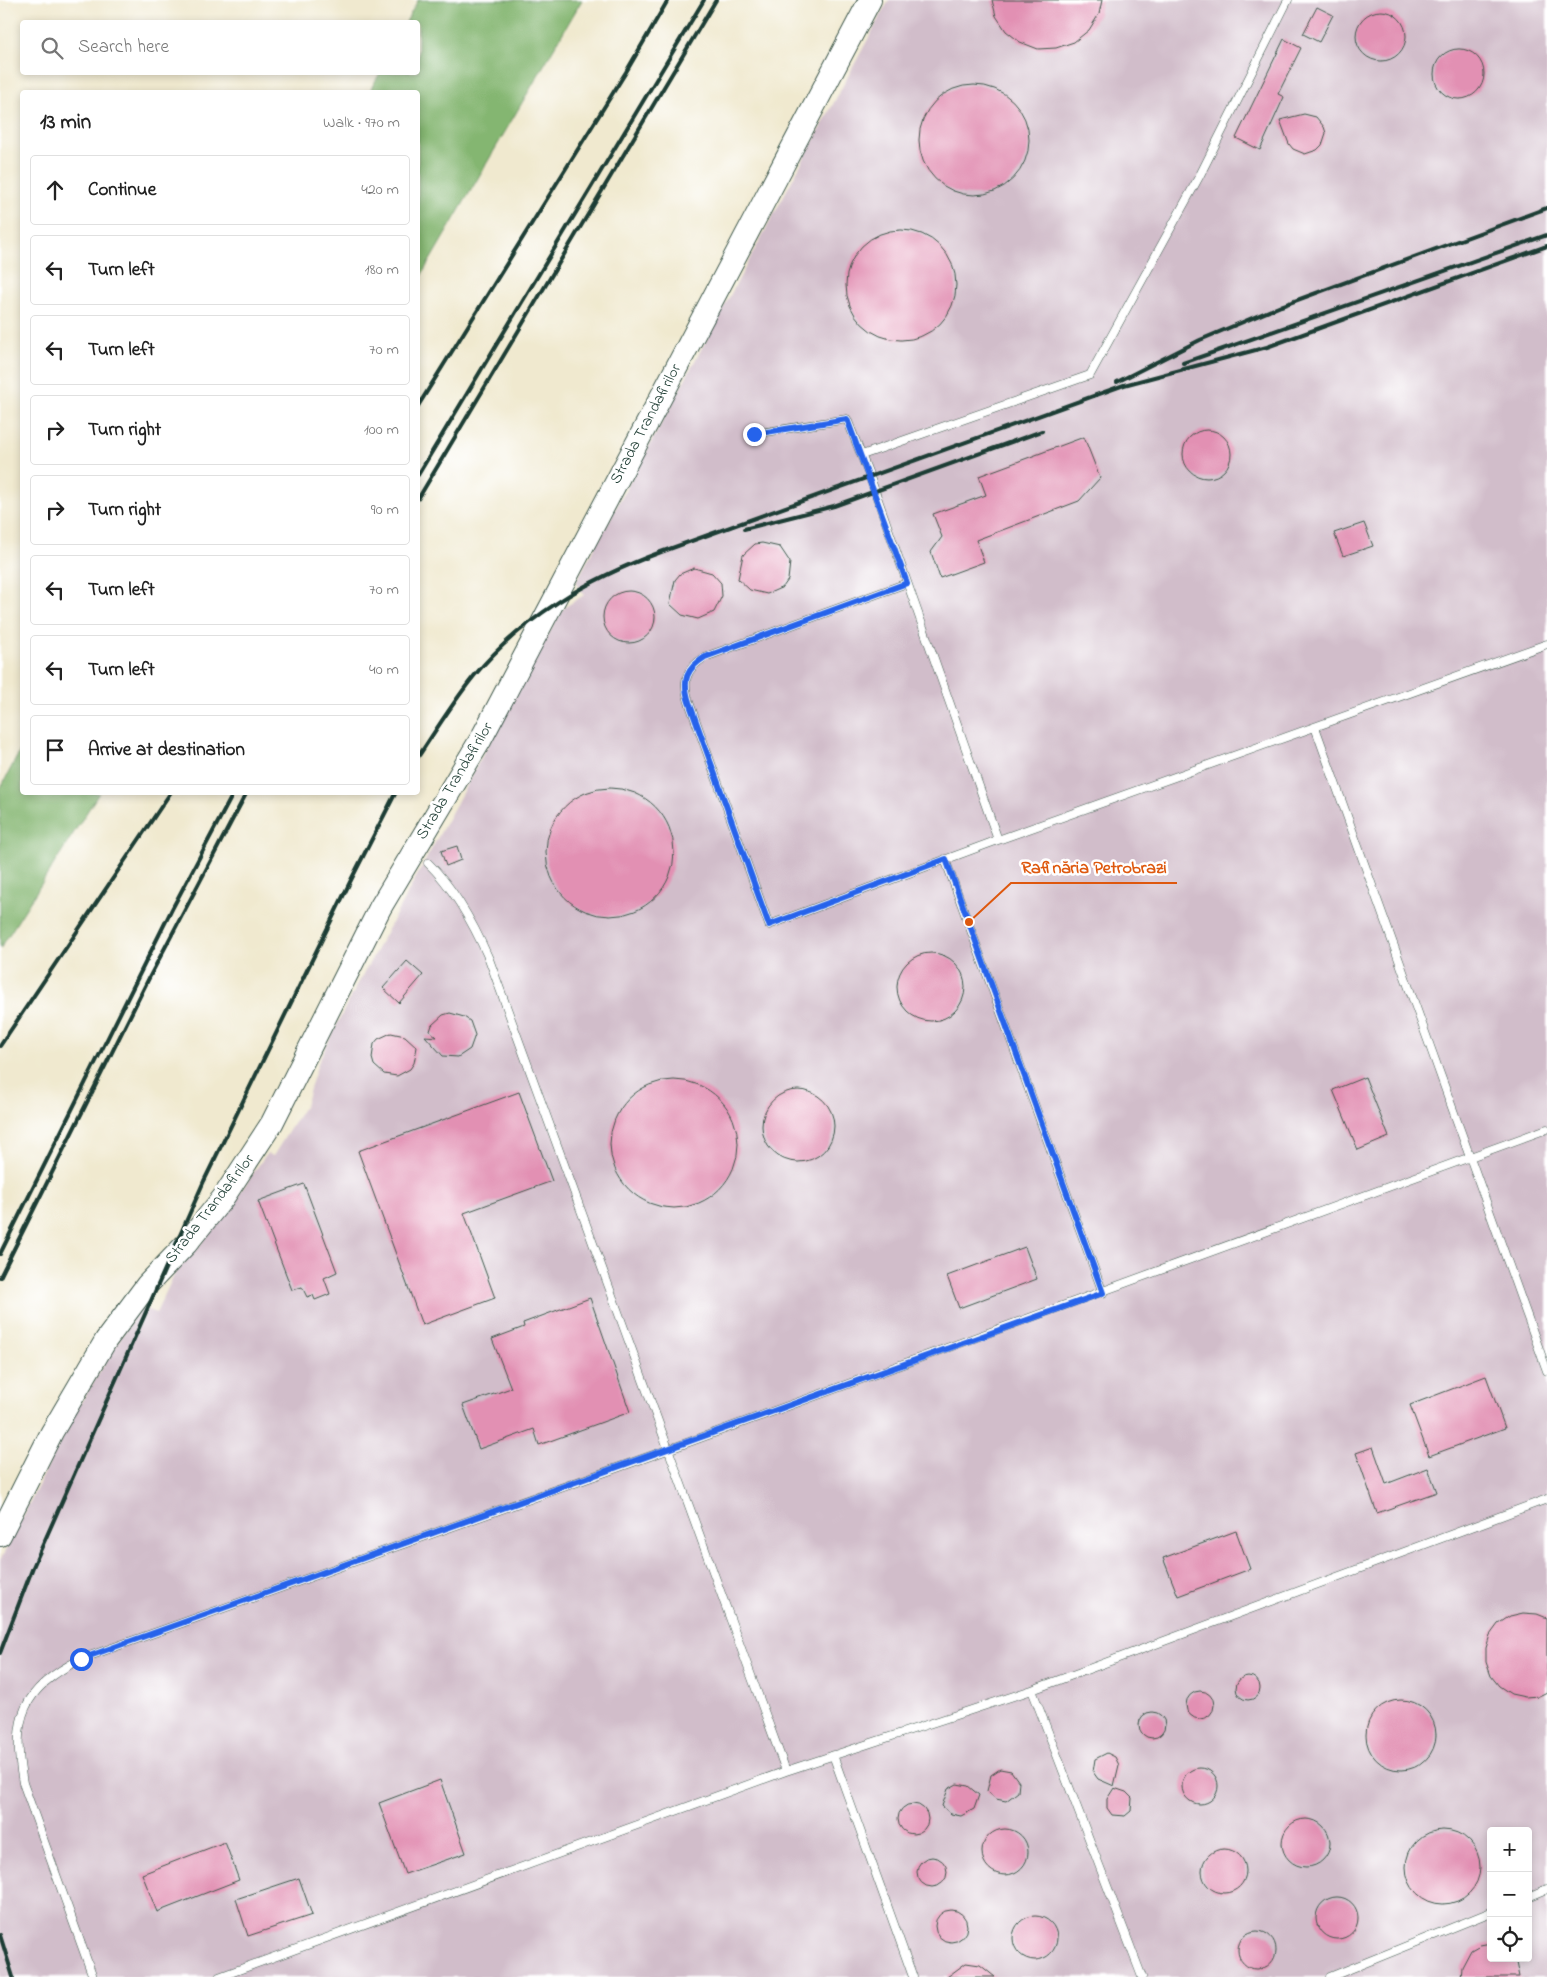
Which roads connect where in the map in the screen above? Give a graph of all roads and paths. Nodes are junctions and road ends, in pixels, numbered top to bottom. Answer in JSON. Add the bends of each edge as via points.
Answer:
{"nodes":[{"id":1,"x":870,"y":0,"type":"edge"},
{"id":2,"x":1288,"y":0,"type":"edge"},
{"id":3,"x":754,"y":434,"type":"dead end"},
{"id":4,"x":862,"y":455,"type":"junction"},
{"id":5,"x":907,"y":583,"type":"junction"},
{"id":6,"x":1547,"y":644,"type":"edge"},
{"id":7,"x":1315,"y":727,"type":"junction"},
{"id":8,"x":998,"y":840,"type":"junction"},
{"id":9,"x":946,"y":859,"type":"junction"},
{"id":10,"x":428,"y":863,"type":"dead end"},
{"id":11,"x":1547,"y":1129,"type":"edge"},
{"id":12,"x":1471,"y":1156,"type":"junction"},
{"id":13,"x":1103,"y":1293,"type":"junction"},
{"id":14,"x":1547,"y":1371,"type":"edge"},
{"id":15,"x":670,"y":1449,"type":"junction"},
{"id":16,"x":1547,"y":1499,"type":"edge"},
{"id":17,"x":0,"y":1535,"type":"edge"},
{"id":18,"x":1032,"y":1690,"type":"junction"},
{"id":19,"x":833,"y":1755,"type":"junction"},
{"id":20,"x":786,"y":1772,"type":"junction"},
{"id":21,"x":1547,"y":1889,"type":"edge"},
{"id":22,"x":1532,"y":1895,"type":"edge"},
{"id":23,"x":1487,"y":1914,"type":"edge"},
{"id":24,"x":93,"y":1977,"type":"edge"},
{"id":25,"x":219,"y":1977,"type":"edge"},
{"id":26,"x":913,"y":1977,"type":"edge"},
{"id":27,"x":1142,"y":1977,"type":"edge"},
{"id":28,"x":1330,"y":1977,"type":"edge"}],
"edges":[{"from":1,"to":17,"type":"main road","name":"Strada Trandafirilor","via":[[481,740],[380,908],[272,1123],[224,1198],[134,1300],[106,1340],[52,1432]]},
{"from":2,"to":4,"type":"lane","via":[[1200,175],[1090,375]]},
{"from":3,"to":4,"type":"lane","via":[[847,419]]},
{"from":4,"to":5,"type":"lane"},
{"from":5,"to":8,"type":"lane"},
{"from":5,"to":9,"type":"lane","via":[[705,657],[687,672],[685,690],[769,925]]},
{"from":6,"to":7,"type":"lane"},
{"from":7,"to":8,"type":"lane"},
{"from":7,"to":12,"type":"lane"},
{"from":8,"to":9,"type":"lane"},
{"from":9,"to":13,"type":"lane"},
{"from":10,"to":15,"type":"lane","via":[[445,882],[476,930],[490,959]]},
{"from":11,"to":12,"type":"lane"},
{"from":12,"to":13,"type":"lane"},
{"from":12,"to":14,"type":"lane"},
{"from":13,"to":15,"type":"lane"},
{"from":15,"to":20,"type":"lane"},
{"from":15,"to":24,"type":"lane","via":[[81,1659],[44,1681],[22,1711],[18,1749],[20,1765],[23,1783]]},
{"from":16,"to":18,"type":"lane"},
{"from":18,"to":19,"type":"lane"},
{"from":18,"to":27,"type":"lane"},
{"from":19,"to":20,"type":"lane"},
{"from":19,"to":26,"type":"lane"},
{"from":20,"to":25,"type":"lane"},
{"from":21,"to":22,"type":"lane"},
{"from":23,"to":28,"type":"lane"}]}
